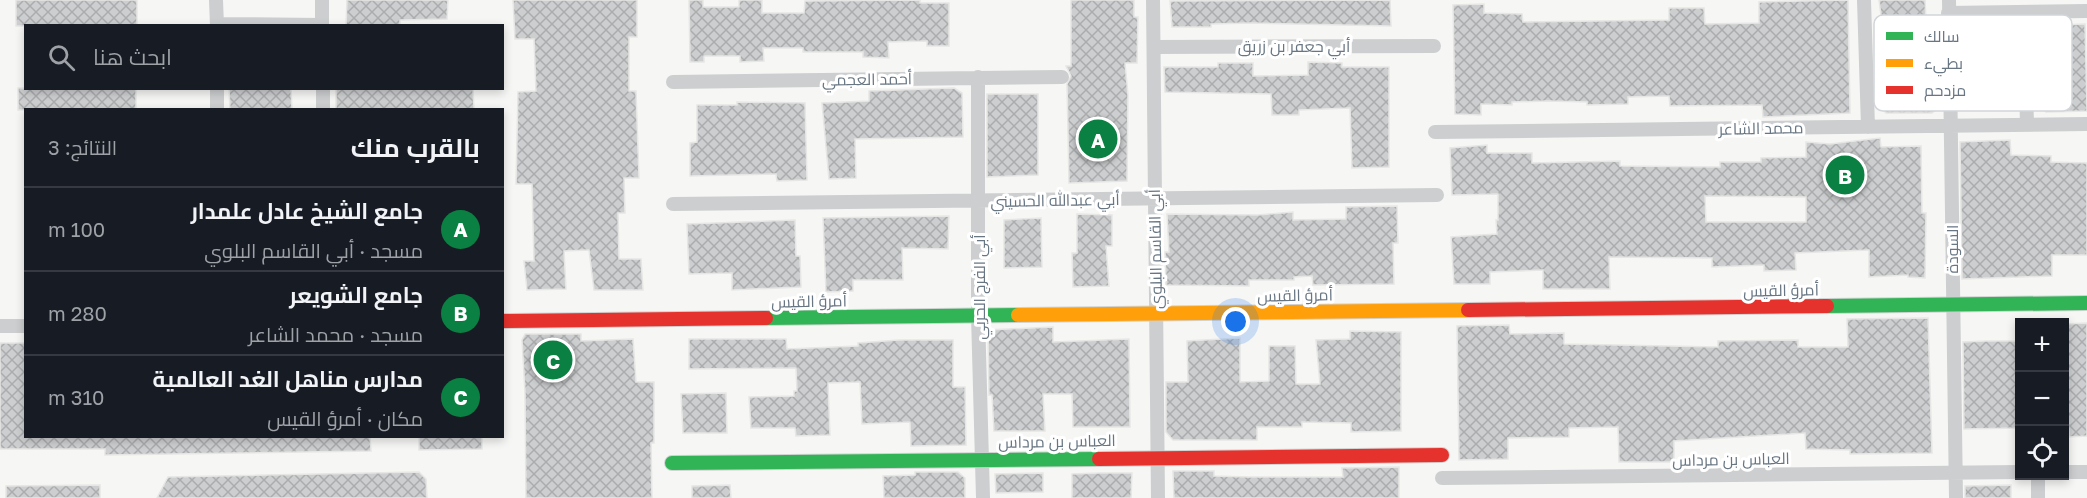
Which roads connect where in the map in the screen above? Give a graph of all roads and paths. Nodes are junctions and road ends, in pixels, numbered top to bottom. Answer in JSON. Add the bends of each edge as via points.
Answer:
{"nodes":[{"id":1,"x":216,"y":0,"type":"edge"},
{"id":2,"x":322,"y":0,"type":"edge"},
{"id":3,"x":1153,"y":0,"type":"edge"},
{"id":4,"x":1864,"y":0,"type":"edge"},
{"id":5,"x":1949,"y":6,"type":"edge"},
{"id":6,"x":2087,"y":11,"type":"edge"},
{"id":7,"x":2024,"y":12,"type":"junction"},
{"id":8,"x":2024,"y":15,"type":"edge"},
{"id":9,"x":217,"y":24,"type":"edge"},
{"id":10,"x":322,"y":24,"type":"edge"},
{"id":11,"x":1434,"y":45,"type":"dead end"},
{"id":12,"x":1154,"y":47,"type":"junction"},
{"id":13,"x":978,"y":77,"type":"junction"},
{"id":14,"x":1062,"y":77,"type":"dead end"},
{"id":15,"x":673,"y":82,"type":"dead end"},
{"id":16,"x":217,"y":90,"type":"edge"},
{"id":17,"x":323,"y":90,"type":"edge"},
{"id":18,"x":217,"y":108,"type":"edge"},
{"id":19,"x":323,"y":108,"type":"edge"},
{"id":20,"x":1951,"y":111,"type":"edge"},
{"id":21,"x":2028,"y":111,"type":"edge"},
{"id":22,"x":2028,"y":124,"type":"junction"},
{"id":23,"x":2087,"y":124,"type":"edge"},
{"id":24,"x":1951,"y":125,"type":"junction"},
{"id":25,"x":1868,"y":127,"type":"junction"},
{"id":26,"x":1435,"y":132,"type":"dead end"},
{"id":27,"x":1437,"y":195,"type":"dead end"},
{"id":28,"x":1154,"y":199,"type":"junction"},
{"id":29,"x":978,"y":201,"type":"junction"},
{"id":30,"x":673,"y":204,"type":"dead end"},
{"id":31,"x":2087,"y":303,"type":"edge"},
{"id":32,"x":1952,"y":304,"type":"junction"},
{"id":33,"x":1156,"y":314,"type":"junction"},
{"id":34,"x":978,"y":315,"type":"junction"},
{"id":35,"x":504,"y":321,"type":"edge"},
{"id":36,"x":0,"y":326,"type":"edge"},
{"id":37,"x":24,"y":326,"type":"edge"},
{"id":38,"x":1442,"y":455,"type":"dead end"},
{"id":39,"x":1157,"y":457,"type":"junction"},
{"id":40,"x":982,"y":459,"type":"junction"},
{"id":41,"x":672,"y":464,"type":"dead end"},
{"id":42,"x":2015,"y":472,"type":"edge"},
{"id":43,"x":2069,"y":472,"type":"edge"},
{"id":44,"x":2087,"y":472,"type":"edge"},
{"id":45,"x":1955,"y":473,"type":"junction"},
{"id":46,"x":1442,"y":478,"type":"dead end"},
{"id":47,"x":2038,"y":480,"type":"edge"},
{"id":48,"x":983,"y":498,"type":"edge"},
{"id":49,"x":1158,"y":498,"type":"edge"},
{"id":50,"x":1956,"y":498,"type":"edge"},
{"id":51,"x":2038,"y":498,"type":"edge"}],
"edges":[{"from":1,"to":9,"type":"street"},
{"from":2,"to":10,"type":"street"},
{"from":3,"to":12,"type":"street","name":"أبي القاسم البلوي"},
{"from":4,"to":25,"type":"street"},
{"from":5,"to":7,"type":"street"},
{"from":6,"to":7,"type":"street"},
{"from":7,"to":8,"type":"street"},
{"from":11,"to":12,"type":"street","name":"أبي جعفر بن زريق"},
{"from":12,"to":28,"type":"street","name":"أبي القاسم البلوي"},
{"from":13,"to":14,"type":"street","name":"أحمد العجمي"},
{"from":13,"to":15,"type":"street","name":"أحمد العجمي"},
{"from":13,"to":29,"type":"street","name":"أبي الفرج الحربي"},
{"from":16,"to":18,"type":"street"},
{"from":17,"to":19,"type":"street"},
{"from":20,"to":24,"type":"street","name":"السودة"},
{"from":21,"to":22,"type":"street"},
{"from":22,"to":23,"type":"street","name":"محمد الشاعر"},
{"from":22,"to":24,"type":"street","name":"محمد الشاعر"},
{"from":24,"to":25,"type":"street","name":"محمد الشاعر"},
{"from":24,"to":32,"type":"street","name":"السودة"},
{"from":25,"to":26,"type":"street","name":"محمد الشاعر"},
{"from":27,"to":28,"type":"street","name":"أبي عبدالله الحسيني"},
{"from":28,"to":29,"type":"street","name":"أبي عبدالله الحسيني"},
{"from":28,"to":33,"type":"street","name":"أبي القاسم البلوي"},
{"from":29,"to":30,"type":"street","name":"أبي عبدالله الحسيني"},
{"from":29,"to":34,"type":"street","name":"أبي الفرج الحربي"},
{"from":31,"to":32,"type":"street","name":"أمرؤ القيس"},
{"from":32,"to":33,"type":"street","name":"أمرؤ القيس"},
{"from":32,"to":45,"type":"street","name":"السودة"},
{"from":33,"to":34,"type":"street","name":"أمرؤ القيس"},
{"from":33,"to":39,"type":"street","name":"أبي القاسم البلوي"},
{"from":34,"to":35,"type":"street","name":"أمرؤ القيس"},
{"from":34,"to":40,"type":"street","name":"أبي الفرج الحربي"},
{"from":36,"to":37,"type":"street"},
{"from":38,"to":39,"type":"street","name":"العباس بن مرداس"},
{"from":39,"to":40,"type":"street","name":"العباس بن مرداس"},
{"from":39,"to":49,"type":"street","name":"أبي القاسم البلوي"},
{"from":40,"to":41,"type":"street","name":"العباس بن مرداس"},
{"from":40,"to":48,"type":"street","name":"أبي الفرج الحربي"},
{"from":42,"to":45,"type":"street","name":"العباس بن مرداس"},
{"from":43,"to":44,"type":"street"},
{"from":45,"to":46,"type":"street","name":"العباس بن مرداس"},
{"from":45,"to":50,"type":"street","name":"السودة"},
{"from":47,"to":51,"type":"street"}]}
